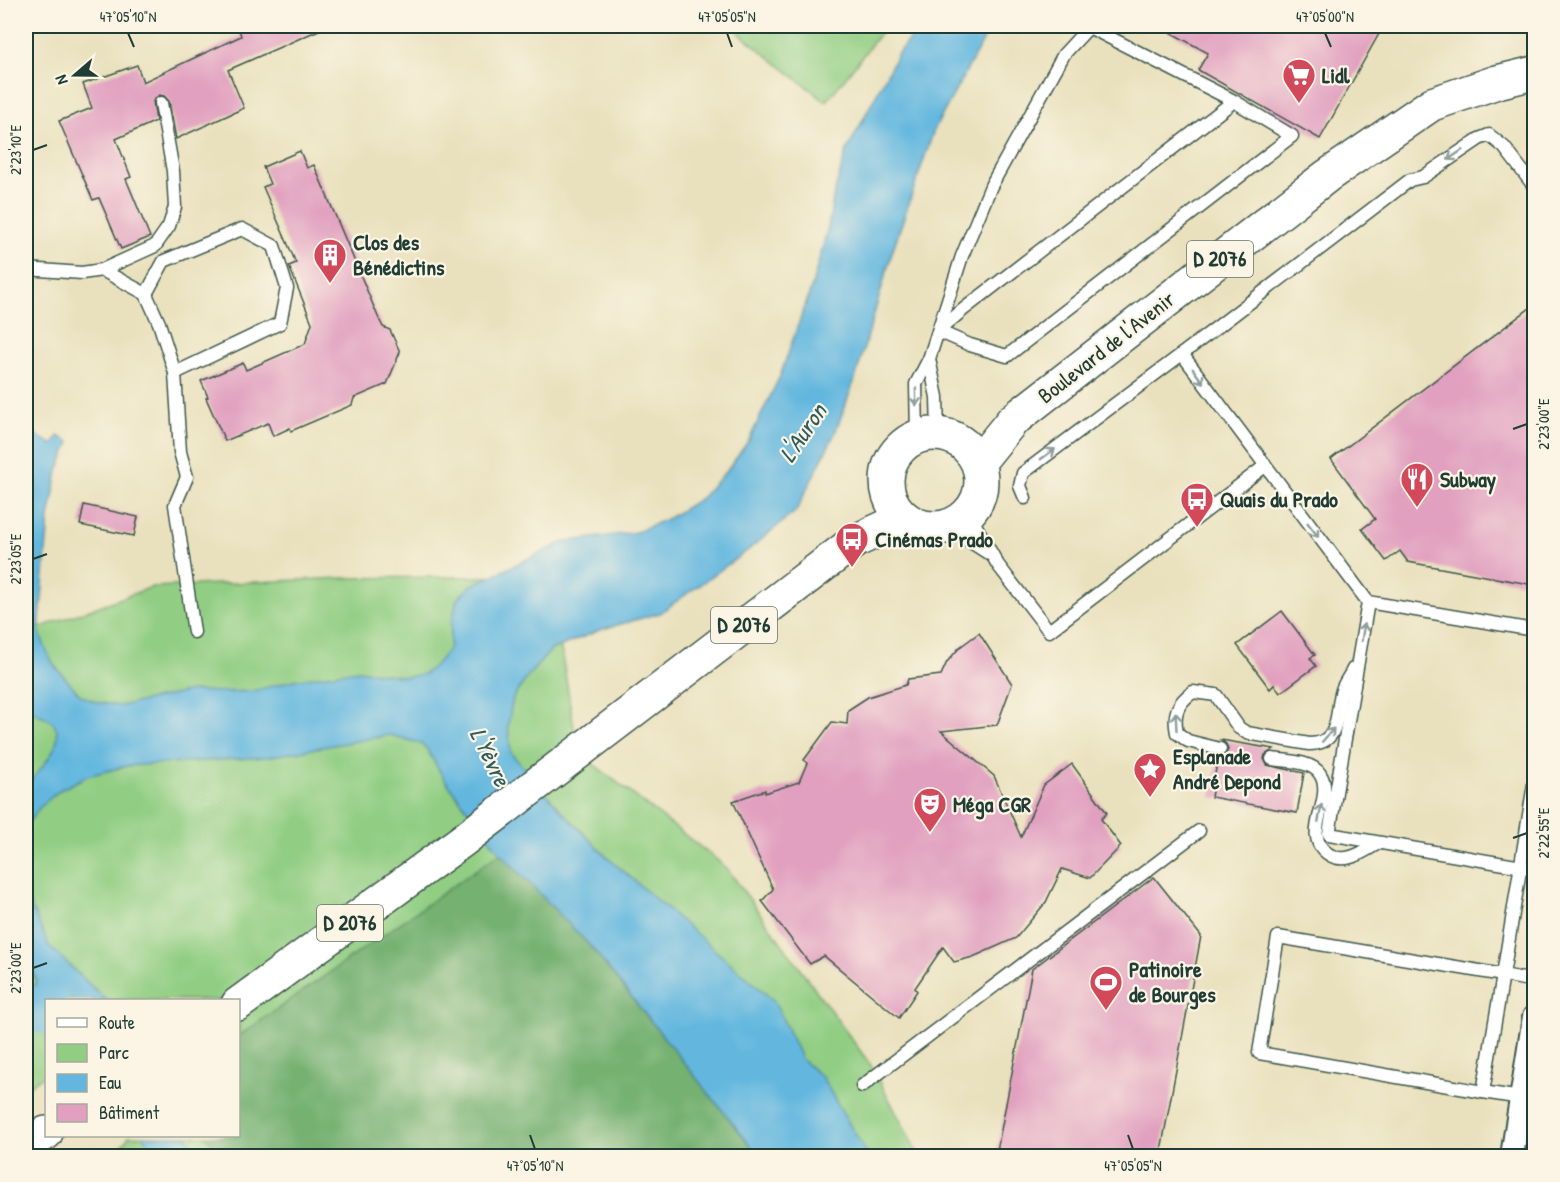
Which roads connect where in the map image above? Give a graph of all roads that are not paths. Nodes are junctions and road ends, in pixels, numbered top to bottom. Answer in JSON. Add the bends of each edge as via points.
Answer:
{"nodes":[{"id":1,"x":1534,"y":73,"type":"edge"},
{"id":2,"x":1234,"y":101,"type":"junction"},
{"id":3,"x":161,"y":103,"type":"dead end"},
{"id":4,"x":1534,"y":186,"type":"edge"},
{"id":5,"x":26,"y":269,"type":"edge"},
{"id":6,"x":102,"y":270,"type":"junction"},
{"id":7,"x":146,"y":294,"type":"junction"},
{"id":8,"x":938,"y":331,"type":"junction"},
{"id":9,"x":1182,"y":354,"type":"junction"},
{"id":10,"x":929,"y":359,"type":"junction"},
{"id":11,"x":175,"y":373,"type":"junction"},
{"id":12,"x":948,"y":444,"type":"junction"},
{"id":13,"x":1265,"y":466,"type":"junction"},
{"id":14,"x":1025,"y":498,"type":"dead end"},
{"id":15,"x":897,"y":506,"type":"junction"},
{"id":16,"x":958,"y":520,"type":"junction"},
{"id":17,"x":995,"y":557,"type":"junction"},
{"id":18,"x":1368,"y":602,"type":"junction"},
{"id":19,"x":1534,"y":630,"type":"edge"},
{"id":20,"x":194,"y":632,"type":"dead end"},
{"id":21,"x":1358,"y":661,"type":"junction"},
{"id":22,"x":1220,"y":749,"type":"dead end"},
{"id":23,"x":1272,"y":759,"type":"dead end"},
{"id":24,"x":1534,"y":784,"type":"edge"},
{"id":25,"x":1199,"y":831,"type":"dead end"},
{"id":26,"x":1378,"y":843,"type":"junction"},
{"id":27,"x":1521,"y":867,"type":"junction"},
{"id":28,"x":1534,"y":869,"type":"edge"},
{"id":29,"x":1503,"y":975,"type":"junction"},
{"id":30,"x":1534,"y":981,"type":"edge"},
{"id":31,"x":240,"y":1003,"type":"edge"},
{"id":32,"x":1533,"y":1033,"type":"edge"},
{"id":33,"x":862,"y":1086,"type":"dead end"},
{"id":34,"x":1483,"y":1092,"type":"junction"},
{"id":35,"x":1528,"y":1095,"type":"edge"},
{"id":36,"x":45,"y":1134,"type":"edge"},
{"id":37,"x":26,"y":1145,"type":"edge"},
{"id":38,"x":1512,"y":1156,"type":"edge"}],
"edges":[{"from":1,"to":12,"type":"main road","name":"Boulevard de l'Avenir","number":"D 2076","via":[[1432,104],[1327,176],[1012,420]]},
{"from":2,"to":8,"type":"lane"},
{"from":2,"to":8,"type":"lane","via":[[1293,136],[1007,356]]},
{"from":2,"to":8,"type":"lane","via":[[1089,27],[1064,54],[991,186],[962,256]]},
{"from":3,"to":6,"type":"lane","via":[[173,171],[175,207],[169,226],[155,246]]},
{"from":4,"to":9,"type":"lane","one_way":true,"via":[[1504,147],[1489,135],[1479,139],[1423,177],[1396,190]]},
{"from":5,"to":6,"type":"lane","via":[[82,273]]},
{"from":6,"to":7,"type":"lane"},
{"from":7,"to":11,"type":"lane"},
{"from":7,"to":11,"type":"lane","via":[[164,261],[242,229],[274,246],[287,288],[280,323]]},
{"from":8,"to":10,"type":"lane"},
{"from":9,"to":13,"type":"lane","one_way":true},
{"from":14,"to":9,"type":"lane","one_way":true,"via":[[1020,486],[1023,473]]},
{"from":10,"to":12,"type":"lane"},
{"from":10,"to":12,"type":"lane","one_way":true,"via":[[916,384]]},
{"from":11,"to":20,"type":"lane","via":[[180,452],[187,477],[175,505]]},
{"from":12,"to":15,"type":"main road","via":[[902,447],[890,463],[887,483]]},
{"from":12,"to":16,"type":"main road","via":[[981,484],[979,495]]},
{"from":13,"to":17,"type":"lane","via":[[1049,631]]},
{"from":13,"to":18,"type":"lane","one_way":true},
{"from":15,"to":16,"type":"main road","via":[[918,526],[932,529]]},
{"from":15,"to":31,"type":"main road","number":"D 2076","via":[[462,841]]},
{"from":16,"to":17,"type":"lane"},
{"from":16,"to":17,"type":"lane"},
{"from":18,"to":19,"type":"lane"},
{"from":21,"to":18,"type":"lane","one_way":true},
{"from":22,"to":21,"type":"lane","one_way":true,"via":[[1188,741],[1177,733],[1176,711],[1193,692],[1216,695],[1239,728],[1247,733],[1319,744],[1333,730],[1342,689]]},
{"from":21,"to":26,"type":"lane","via":[[1329,834]]},
{"from":26,"to":23,"type":"lane","one_way":true,"via":[[1356,856],[1330,856],[1317,839],[1324,791],[1321,774],[1305,765]]},
{"from":24,"to":27,"type":"lane"},
{"from":25,"to":33,"type":"lane"},
{"from":26,"to":27,"type":"lane"},
{"from":27,"to":28,"type":"lane"},
{"from":27,"to":29,"type":"lane"},
{"from":29,"to":30,"type":"lane"},
{"from":29,"to":34,"type":"lane"},
{"from":29,"to":34,"type":"lane","via":[[1278,937],[1276,948],[1259,1053]]},
{"from":32,"to":35,"type":"street"},
{"from":34,"to":35,"type":"lane"},
{"from":35,"to":38,"type":"street"},
{"from":36,"to":37,"type":"main road"}]}
